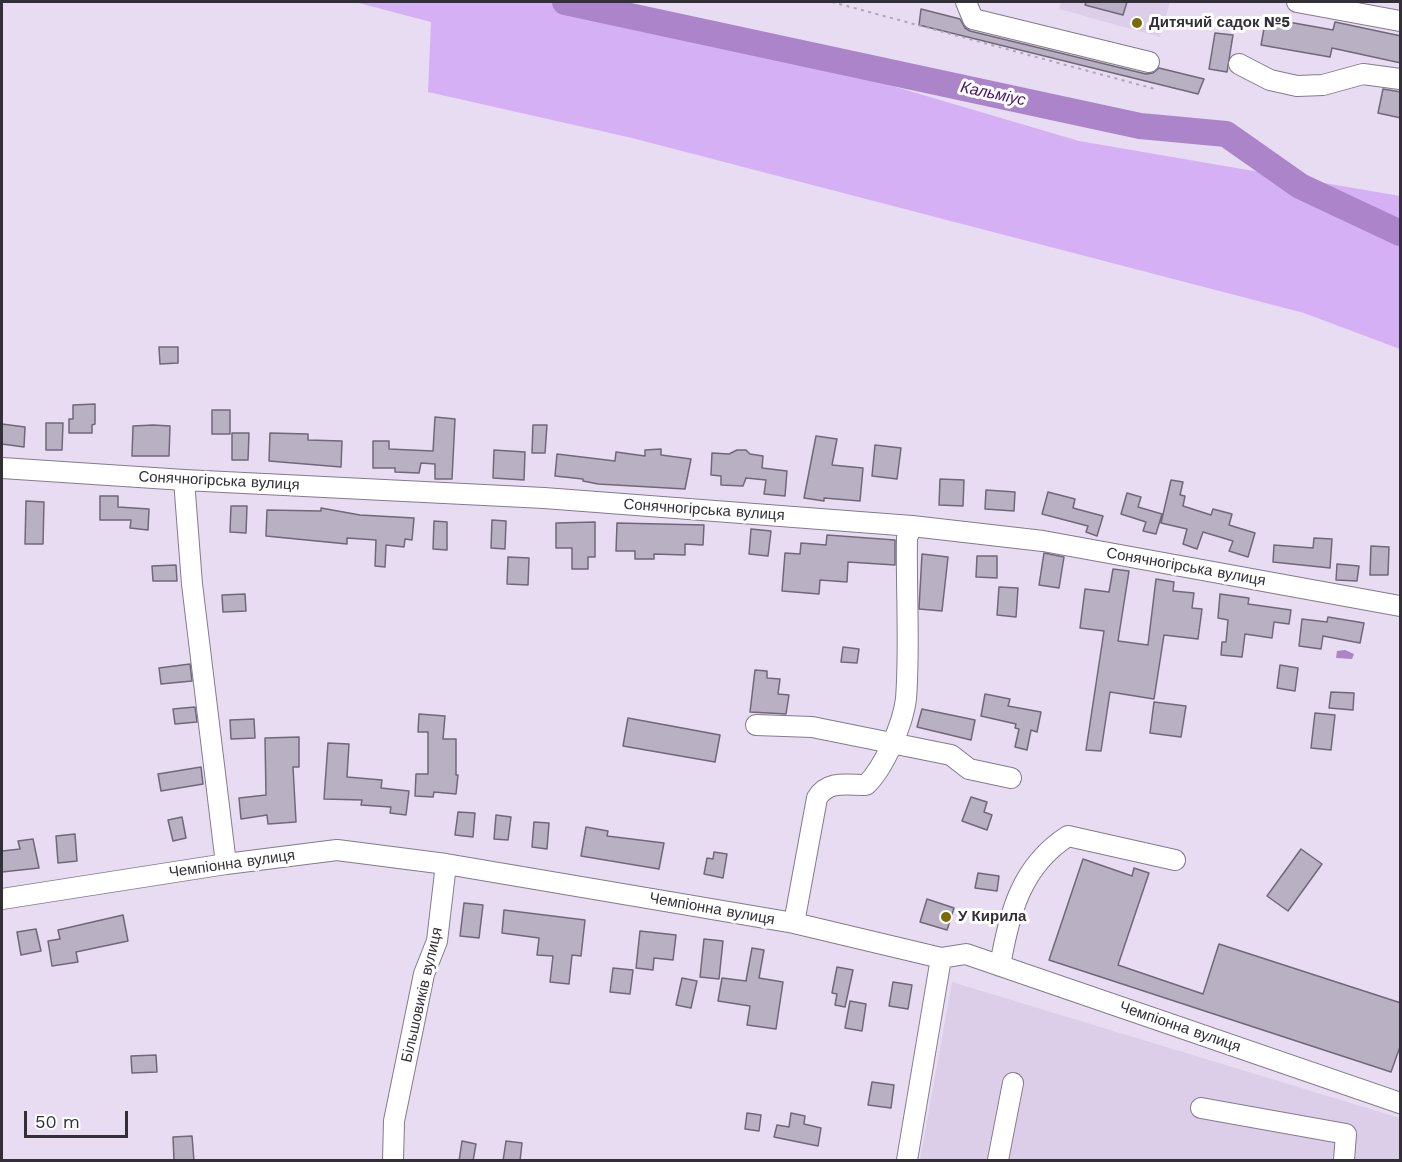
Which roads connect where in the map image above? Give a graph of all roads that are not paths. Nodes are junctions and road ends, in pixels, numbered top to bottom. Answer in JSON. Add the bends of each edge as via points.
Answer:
{"nodes":[{"id":1,"x":966,"y":2,"type":"edge"},
{"id":2,"x":1297,"y":2,"type":"edge"},
{"id":3,"x":1401,"y":21,"type":"edge"},
{"id":4,"x":1149,"y":62,"type":"dead end"},
{"id":5,"x":1239,"y":63,"type":"dead end"},
{"id":6,"x":1401,"y":79,"type":"edge"},
{"id":7,"x":2,"y":468,"type":"edge"},
{"id":8,"x":184,"y":480,"type":"junction"},
{"id":9,"x":912,"y":526,"type":"junction"},
{"id":10,"x":1401,"y":606,"type":"edge"},
{"id":11,"x":756,"y":725,"type":"dead end"},
{"id":12,"x":892,"y":744,"type":"junction"},
{"id":13,"x":1011,"y":778,"type":"dead end"},
{"id":14,"x":1175,"y":860,"type":"dead end"},
{"id":15,"x":226,"y":864,"type":"junction"},
{"id":16,"x":446,"y":864,"type":"junction"},
{"id":17,"x":2,"y":899,"type":"edge"},
{"id":18,"x":794,"y":923,"type":"junction"},
{"id":19,"x":941,"y":958,"type":"junction"},
{"id":20,"x":1000,"y":966,"type":"junction"},
{"id":21,"x":1013,"y":1083,"type":"dead end"},
{"id":22,"x":1401,"y":1103,"type":"edge"},
{"id":23,"x":1201,"y":1108,"type":"dead end"},
{"id":24,"x":393,"y":1161,"type":"edge"},
{"id":25,"x":907,"y":1161,"type":"edge"},
{"id":26,"x":998,"y":1161,"type":"edge"},
{"id":27,"x":1344,"y":1161,"type":"edge"}],
"edges":[{"from":1,"to":4,"type":"street","via":[[973,19]]},
{"from":2,"to":3,"type":"street"},
{"from":5,"to":6,"type":"street","via":[[1270,80],[1297,86],[1323,85],[1363,74]]},
{"from":7,"to":8,"type":"street","name":"Сонячногірська вулиця"},
{"from":8,"to":9,"type":"street","name":"Сонячногірська вулиця","via":[[544,498]]},
{"from":8,"to":15,"type":"street","via":[[192,584]]},
{"from":9,"to":10,"type":"street","name":"Сонячногірська вулиця","via":[[1043,541]]},
{"from":9,"to":12,"type":"street","via":[[907,538],[906,701]]},
{"from":11,"to":12,"type":"street","via":[[812,727]]},
{"from":12,"to":13,"type":"street","via":[[951,755],[969,769]]},
{"from":12,"to":18,"type":"street","via":[[876,775],[866,785],[831,785],[817,798]]},
{"from":14,"to":20,"type":"street","via":[[1068,836],[1051,847],[1024,879],[1009,917]]},
{"from":15,"to":16,"type":"street","name":"Чемпіонна вулиця","via":[[337,850]]},
{"from":15,"to":17,"type":"street","name":"Чемпіонна вулиця"},
{"from":16,"to":18,"type":"street","name":"Чемпіонна вулиця"},
{"from":16,"to":24,"type":"street","name":"Більшовиків вулиця","via":[[437,941],[424,974],[394,1121]]},
{"from":18,"to":19,"type":"street","name":"Чемпіонна вулиця"},
{"from":19,"to":20,"type":"street","name":"Чемпіонна вулиця","via":[[966,954]]},
{"from":19,"to":25,"type":"street"},
{"from":20,"to":22,"type":"street","name":"Чемпіонна вулиця"},
{"from":21,"to":26,"type":"street"},
{"from":23,"to":27,"type":"street","via":[[1346,1134]]}]}
